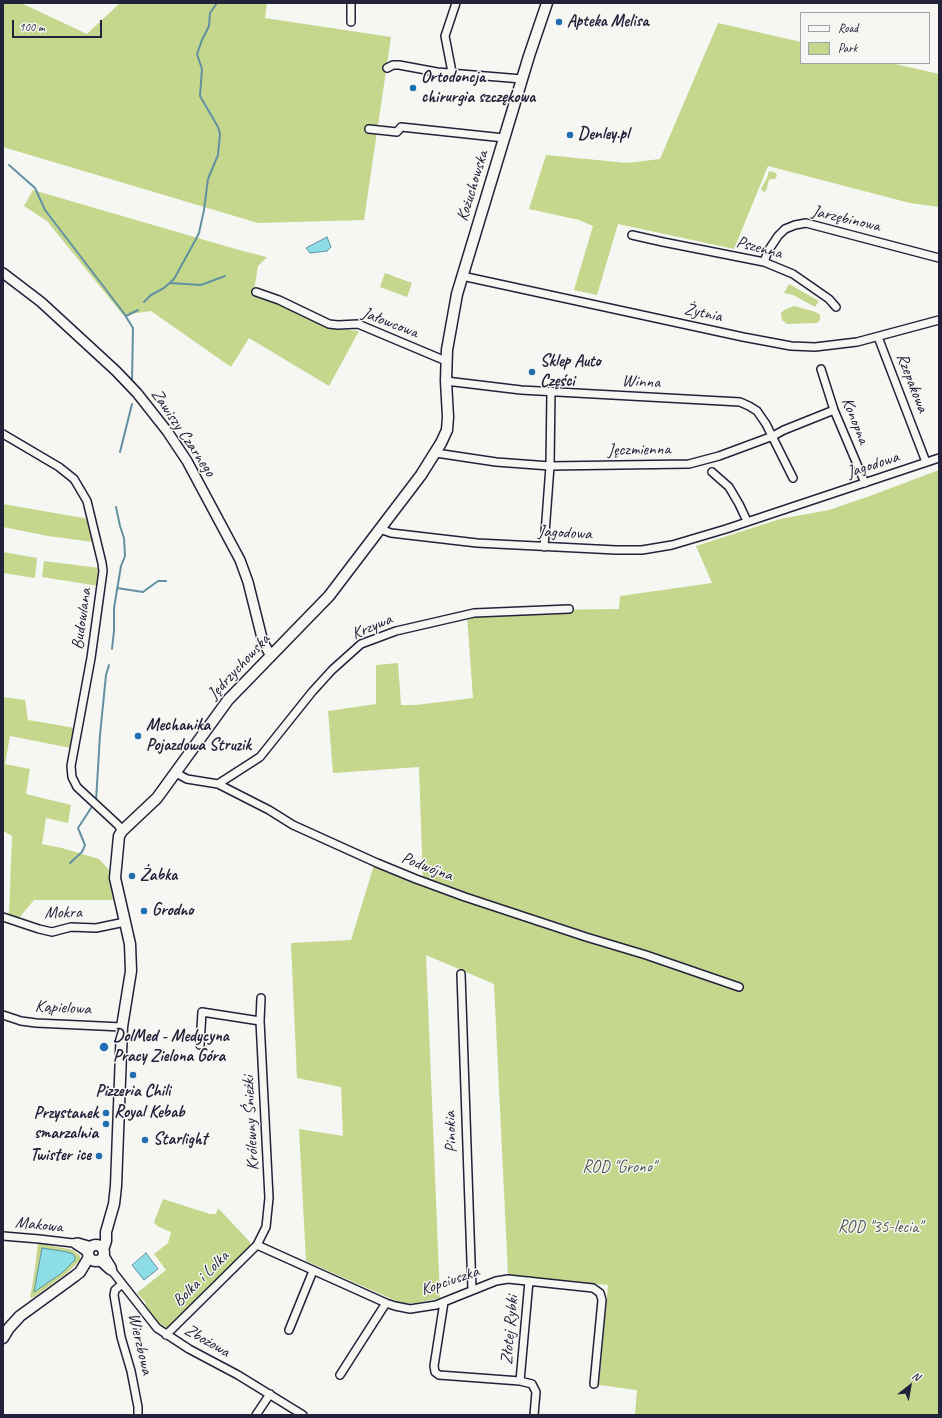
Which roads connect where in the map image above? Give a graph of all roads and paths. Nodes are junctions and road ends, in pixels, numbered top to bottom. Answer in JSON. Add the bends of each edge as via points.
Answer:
{"nodes":[{"id":1,"x":351,"y":3,"type":"edge"},
{"id":2,"x":456,"y":3,"type":"edge"},
{"id":3,"x":547,"y":3,"type":"edge"},
{"id":4,"x":351,"y":22,"type":"dead end"},
{"id":5,"x":386,"y":68,"type":"dead end"},
{"id":6,"x":452,"y":72,"type":"junction"},
{"id":7,"x":522,"y":79,"type":"junction"},
{"id":8,"x":369,"y":129,"type":"dead end"},
{"id":9,"x":504,"y":138,"type":"junction"},
{"id":10,"x":632,"y":235,"type":"dead end"},
{"id":11,"x":939,"y":258,"type":"edge"},
{"id":12,"x":764,"y":262,"type":"junction"},
{"id":13,"x":3,"y":273,"type":"edge"},
{"id":14,"x":462,"y":276,"type":"junction"},
{"id":15,"x":256,"y":292,"type":"dead end"},
{"id":16,"x":836,"y":307,"type":"dead end"},
{"id":17,"x":939,"y":321,"type":"edge"},
{"id":18,"x":878,"y":337,"type":"junction"},
{"id":19,"x":446,"y":361,"type":"junction"},
{"id":20,"x":821,"y":369,"type":"dead end"},
{"id":21,"x":446,"y":381,"type":"junction"},
{"id":22,"x":551,"y":391,"type":"junction"},
{"id":23,"x":834,"y":410,"type":"junction"},
{"id":24,"x":3,"y":434,"type":"edge"},
{"id":25,"x":773,"y":436,"type":"junction"},
{"id":26,"x":436,"y":453,"type":"junction"},
{"id":27,"x":939,"y":458,"type":"edge"},
{"id":28,"x":926,"y":462,"type":"junction"},
{"id":29,"x":550,"y":466,"type":"junction"},
{"id":30,"x":712,"y":472,"type":"dead end"},
{"id":31,"x":793,"y":478,"type":"dead end"},
{"id":32,"x":865,"y":483,"type":"junction"},
{"id":33,"x":747,"y":521,"type":"junction"},
{"id":34,"x":380,"y":529,"type":"junction"},
{"id":35,"x":544,"y":547,"type":"junction"},
{"id":36,"x":569,"y":609,"type":"dead end"},
{"id":37,"x":271,"y":656,"type":"junction"},
{"id":38,"x":176,"y":773,"type":"junction"},
{"id":39,"x":218,"y":784,"type":"junction"},
{"id":40,"x":122,"y":831,"type":"junction"},
{"id":41,"x":3,"y":917,"type":"edge"},
{"id":42,"x":125,"y":922,"type":"junction"},
{"id":43,"x":461,"y":974,"type":"dead end"},
{"id":44,"x":739,"y":987,"type":"dead end"},
{"id":45,"x":261,"y":998,"type":"dead end"},
{"id":46,"x":3,"y":1015,"type":"edge"},
{"id":47,"x":260,"y":1022,"type":"junction"},
{"id":48,"x":122,"y":1027,"type":"junction"},
{"id":49,"x":200,"y":1045,"type":"dead end"},
{"id":50,"x":3,"y":1236,"type":"edge"},
{"id":51,"x":257,"y":1245,"type":"junction"},
{"id":52,"x":96,"y":1254,"type":"junction"},
{"id":53,"x":313,"y":1271,"type":"junction"},
{"id":54,"x":529,"y":1281,"type":"junction"},
{"id":55,"x":122,"y":1284,"type":"junction"},
{"id":56,"x":472,"y":1290,"type":"junction"},
{"id":57,"x":386,"y":1302,"type":"junction"},
{"id":58,"x":444,"y":1302,"type":"junction"},
{"id":59,"x":289,"y":1330,"type":"dead end"},
{"id":60,"x":166,"y":1334,"type":"junction"},
{"id":61,"x":3,"y":1338,"type":"edge"},
{"id":62,"x":340,"y":1375,"type":"dead end"},
{"id":63,"x":520,"y":1381,"type":"junction"},
{"id":64,"x":594,"y":1384,"type":"dead end"},
{"id":65,"x":270,"y":1394,"type":"junction"},
{"id":66,"x":138,"y":1415,"type":"edge"},
{"id":67,"x":256,"y":1415,"type":"edge"},
{"id":68,"x":303,"y":1415,"type":"edge"},
{"id":69,"x":534,"y":1415,"type":"edge"}],
"edges":[{"from":1,"to":4,"type":"street"},
{"from":2,"to":6,"type":"street","via":[[445,36]]},
{"from":3,"to":7,"type":"main road","name":"Kożuchowska"},
{"from":5,"to":6,"type":"street","via":[[393,65]]},
{"from":6,"to":7,"type":"street"},
{"from":7,"to":9,"type":"main road","name":"Kożuchowska"},
{"from":8,"to":9,"type":"street","via":[[396,132],[401,127]]},
{"from":9,"to":14,"type":"main road","name":"Kożuchowska"},
{"from":10,"to":12,"type":"street","name":"Pszenna"},
{"from":11,"to":12,"type":"street","name":"Jarzębinowa","via":[[806,224],[785,229],[768,251]]},
{"from":12,"to":16,"type":"street","name":"Pszenna","via":[[793,274],[829,299]]},
{"from":13,"to":37,"type":"street","name":"Zawiszy Czarnego","via":[[41,302],[116,371],[167,431],[240,560],[263,642]]},
{"from":14,"to":18,"type":"street","name":"Żytnia","via":[[791,346],[827,346]]},
{"from":14,"to":19,"type":"main road","name":"Kożuchowska"},
{"from":15,"to":19,"type":"street","name":"Jałowcowa","via":[[329,324],[358,324]]},
{"from":17,"to":18,"type":"street","name":"Żytnia"},
{"from":18,"to":28,"type":"street","name":"Rzepakowa"},
{"from":19,"to":21,"type":"main road","name":"Kożuchowska"},
{"from":20,"to":23,"type":"street","name":"Konopna"},
{"from":21,"to":22,"type":"street","name":"Winna"},
{"from":21,"to":26,"type":"main road","name":"Jędrzychowska","via":[[448,423],[445,436]]},
{"from":22,"to":25,"type":"street","name":"Winna","via":[[740,402],[756,411]]},
{"from":22,"to":29,"type":"street"},
{"from":23,"to":25,"type":"street","name":"Jęczmienna"},
{"from":23,"to":32,"type":"street","name":"Konopna"},
{"from":24,"to":40,"type":"street","name":"Budowlana","via":[[59,467],[74,479],[88,507],[102,563],[102,582],[71,766],[75,784]]},
{"from":25,"to":29,"type":"street","name":"Jęczmienna","via":[[689,464]]},
{"from":25,"to":31,"type":"street","name":"Winna"},
{"from":26,"to":29,"type":"street","name":"Jęczmienna","via":[[496,462]]},
{"from":26,"to":34,"type":"main road","name":"Jędrzychowska"},
{"from":27,"to":28,"type":"street","name":"Jagodowa"},
{"from":28,"to":32,"type":"street","name":"Jagodowa"},
{"from":29,"to":35,"type":"street"},
{"from":30,"to":33,"type":"street","via":[[729,488]]},
{"from":32,"to":33,"type":"street","name":"Jagodowa"},
{"from":33,"to":35,"type":"street","name":"Jagodowa","via":[[672,545],[642,550]]},
{"from":34,"to":35,"type":"street","name":"Jagodowa","via":[[391,534],[477,544]]},
{"from":34,"to":37,"type":"main road","name":"Jędrzychowska","via":[[321,605]]},
{"from":36,"to":39,"type":"street","name":"Krzywa","via":[[474,612],[396,631],[361,644],[316,687],[260,757]]},
{"from":37,"to":38,"type":"main road","name":"Jędrzychowska","via":[[228,700]]},
{"from":38,"to":39,"type":"street","name":"Podwójna","via":[[187,779]]},
{"from":38,"to":40,"type":"main road","name":"Jędrzychowska","via":[[157,798]]},
{"from":39,"to":44,"type":"street","name":"Podwójna","via":[[269,810],[293,826],[409,876]]},
{"from":40,"to":42,"type":"main road","via":[[118,842],[115,878]]},
{"from":41,"to":42,"type":"street","name":"Mokra","via":[[52,932],[71,927],[96,928]]},
{"from":42,"to":48,"type":"main road","via":[[131,953],[131,971]]},
{"from":43,"to":56,"type":"street","name":"Pinokia"},
{"from":45,"to":47,"type":"street","name":"Królewny Śnieżki"},
{"from":46,"to":48,"type":"street","name":"Kąpielowa","via":[[36,1023]]},
{"from":47,"to":49,"type":"street","via":[[202,1012]]},
{"from":47,"to":51,"type":"street","name":"Królewny Śnieżki","via":[[269,1198],[266,1227]]},
{"from":48,"to":52,"type":"main road","via":[[114,1204]]},
{"from":50,"to":52,"type":"street","name":"Makowa","via":[[78,1242]]},
{"from":51,"to":53,"type":"street","name":"Kopciuszka"},
{"from":51,"to":60,"type":"street","name":"Bolka i Lolka"},
{"from":52,"to":55,"type":"street","name":"Zbożowa","via":[[112,1267]]},
{"from":52,"to":61,"type":"main road","via":[[86,1270],[20,1316]]},
{"from":53,"to":57,"type":"street","name":"Kopciuszka"},
{"from":53,"to":59,"type":"street"},
{"from":54,"to":56,"type":"street","name":"Kopciuszka","via":[[508,1279]]},
{"from":54,"to":63,"type":"street","name":"Złotej Rybki"},
{"from":54,"to":64,"type":"street","name":"Kopciuszka","via":[[593,1288],[600,1293],[602,1300]]},
{"from":55,"to":60,"type":"street","name":"Zbożowa","via":[[157,1328]]},
{"from":55,"to":66,"type":"street","name":"Wierzbowa","via":[[115,1290],[114,1295]]},
{"from":56,"to":58,"type":"street","name":"Kopciuszka"},
{"from":57,"to":58,"type":"street","name":"Kopciuszka","via":[[410,1309]]},
{"from":57,"to":62,"type":"street"},
{"from":58,"to":63,"type":"street","via":[[435,1372]]},
{"from":60,"to":65,"type":"street","name":"Zbożowa"},
{"from":63,"to":69,"type":"street","via":[[528,1382],[535,1387]]},
{"from":65,"to":67,"type":"street"},
{"from":65,"to":68,"type":"street","name":"Zbożowa"}]}
